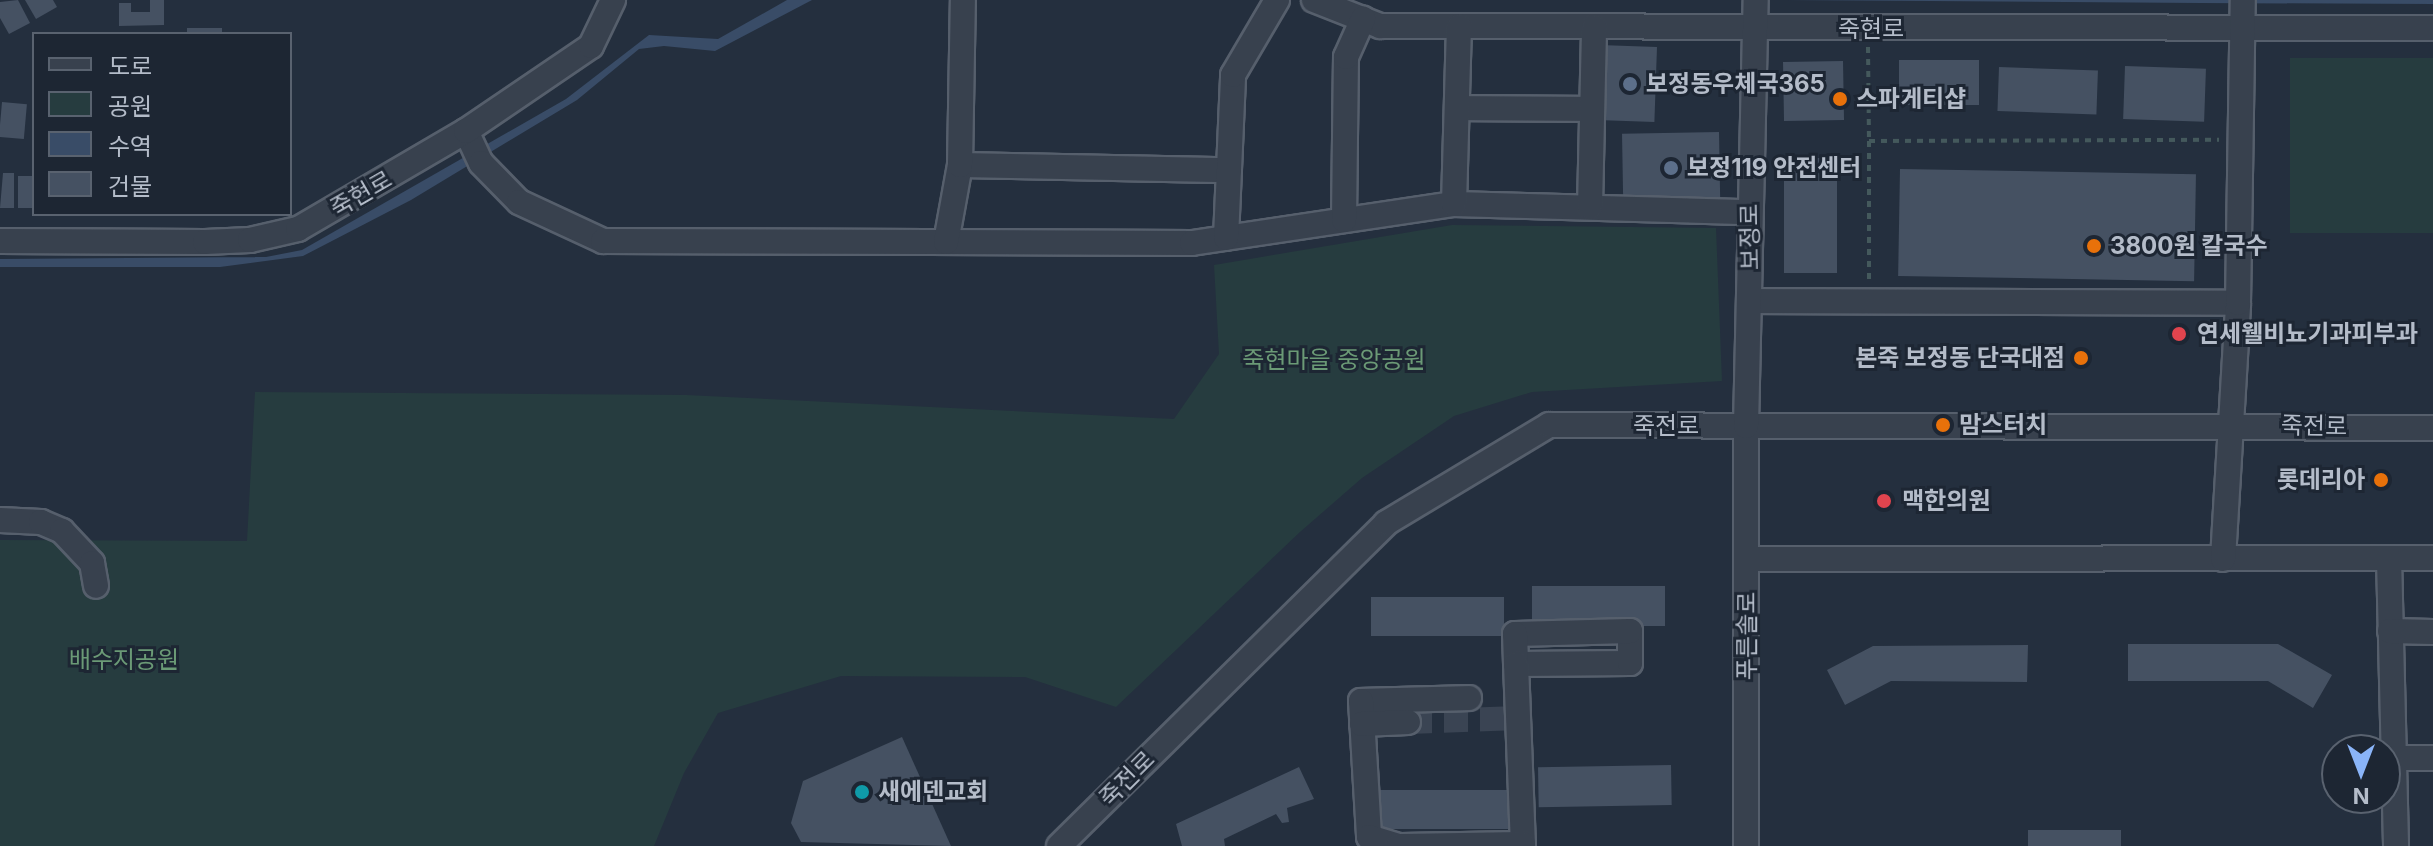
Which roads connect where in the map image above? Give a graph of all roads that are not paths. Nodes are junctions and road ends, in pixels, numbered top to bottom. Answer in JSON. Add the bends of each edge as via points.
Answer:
{"nodes":[{"id":1,"x":613,"y":0,"type":"edge"},
{"id":2,"x":963,"y":0,"type":"edge"},
{"id":3,"x":1277,"y":0,"type":"edge"},
{"id":4,"x":1314,"y":0,"type":"edge"},
{"id":5,"x":1757,"y":12,"type":"edge"},
{"id":6,"x":2243,"y":12,"type":"edge"},
{"id":7,"x":1363,"y":19,"type":"junction"},
{"id":8,"x":1459,"y":26,"type":"junction"},
{"id":9,"x":1594,"y":27,"type":"junction"},
{"id":10,"x":2433,"y":28,"type":"edge"},
{"id":11,"x":1457,"y":108,"type":"junction"},
{"id":12,"x":1592,"y":109,"type":"junction"},
{"id":13,"x":474,"y":148,"type":"junction"},
{"id":14,"x":960,"y":165,"type":"junction"},
{"id":15,"x":1229,"y":170,"type":"junction"},
{"id":16,"x":1454,"y":204,"type":"junction"},
{"id":17,"x":1590,"y":207,"type":"junction"},
{"id":18,"x":1749,"y":212,"type":"junction"},
{"id":19,"x":1344,"y":220,"type":"junction"},
{"id":20,"x":1226,"y":238,"type":"junction"},
{"id":21,"x":0,"y":241,"type":"edge"},
{"id":22,"x":946,"y":242,"type":"junction"},
{"id":23,"x":1752,"y":301,"type":"junction"},
{"id":24,"x":2238,"y":303,"type":"junction"},
{"id":25,"x":2232,"y":425,"type":"junction"},
{"id":26,"x":1746,"y":426,"type":"junction"},
{"id":27,"x":2433,"y":428,"type":"edge"},
{"id":28,"x":0,"y":520,"type":"edge"},
{"id":29,"x":2389,"y":558,"type":"junction"},
{"id":30,"x":2433,"y":558,"type":"edge"},
{"id":31,"x":1748,"y":559,"type":"junction"},
{"id":32,"x":2223,"y":559,"type":"junction"},
{"id":33,"x":96,"y":586,"type":"dead end"},
{"id":34,"x":2390,"y":631,"type":"junction"},
{"id":35,"x":2433,"y":632,"type":"edge"},
{"id":36,"x":1516,"y":664,"type":"dead end"},
{"id":37,"x":1469,"y":698,"type":"dead end"},
{"id":38,"x":1408,"y":722,"type":"tunnel mouth"},
{"id":39,"x":1362,"y":724,"type":"junction"},
{"id":40,"x":2393,"y":734,"type":"edge"},
{"id":41,"x":2401,"y":758,"type":"edge"},
{"id":42,"x":2433,"y":758,"type":"edge"},
{"id":43,"x":2395,"y":814,"type":"edge"},
{"id":44,"x":1523,"y":845,"type":"edge"},
{"id":45,"x":1059,"y":846,"type":"edge"},
{"id":46,"x":1746,"y":846,"type":"edge"},
{"id":47,"x":2396,"y":846,"type":"edge"}],
"edges":[{"from":1,"to":13,"type":"street","name":"죽현로","via":[[591,46]]},
{"from":2,"to":14,"type":"street"},
{"from":3,"to":15,"type":"street","via":[[1233,75]]},
{"from":4,"to":7,"type":"street","name":"죽현로"},
{"from":5,"to":6,"type":"street","name":"죽현로","via":[[1868,29]]},
{"from":5,"to":9,"type":"street","name":"죽현로"},
{"from":5,"to":18,"type":"street","name":"보정로"},
{"from":6,"to":10,"type":"street","name":"죽현로"},
{"from":6,"to":24,"type":"street"},
{"from":7,"to":8,"type":"street","name":"죽현로","via":[[1380,26]]},
{"from":7,"to":19,"type":"street","via":[[1346,57]]},
{"from":8,"to":9,"type":"street","name":"죽현로"},
{"from":8,"to":11,"type":"street"},
{"from":9,"to":12,"type":"street"},
{"from":11,"to":12,"type":"street"},
{"from":11,"to":16,"type":"street"},
{"from":12,"to":17,"type":"street"},
{"from":13,"to":21,"type":"street","name":"죽현로","via":[[298,229],[250,240]]},
{"from":13,"to":22,"type":"street","via":[[519,202],[603,241]]},
{"from":14,"to":15,"type":"street"},
{"from":14,"to":22,"type":"street"},
{"from":15,"to":20,"type":"street"},
{"from":16,"to":17,"type":"street"},
{"from":16,"to":19,"type":"street"},
{"from":17,"to":18,"type":"street"},
{"from":18,"to":23,"type":"street","name":"보정로"},
{"from":19,"to":20,"type":"street"},
{"from":20,"to":22,"type":"street","via":[[1192,243]]},
{"from":23,"to":24,"type":"street"},
{"from":23,"to":26,"type":"street","name":"보정로"},
{"from":24,"to":25,"type":"street"},
{"from":25,"to":26,"type":"street","name":"죽전로"},
{"from":25,"to":27,"type":"street","name":"죽전로"},
{"from":25,"to":32,"type":"street"},
{"from":26,"to":31,"type":"street","name":"푸른솔로"},
{"from":26,"to":45,"type":"street","name":"죽전로","via":[[1549,425],[1386,523]]},
{"from":28,"to":33,"type":"street","via":[[41,522],[62,531],[92,563]]},
{"from":29,"to":30,"type":"street"},
{"from":29,"to":32,"type":"street"},
{"from":29,"to":34,"type":"street"},
{"from":31,"to":32,"type":"street"},
{"from":31,"to":46,"type":"street","name":"푸른솔로"},
{"from":34,"to":35,"type":"street"},
{"from":34,"to":40,"type":"street"},
{"from":36,"to":44,"type":"street"},
{"from":37,"to":39,"type":"street","via":[[1361,701]]},
{"from":38,"to":39,"type":"street"},
{"from":39,"to":44,"type":"street","via":[[1369,837],[1398,846]]},
{"from":41,"to":42,"type":"street"},
{"from":43,"to":47,"type":"street"}]}
